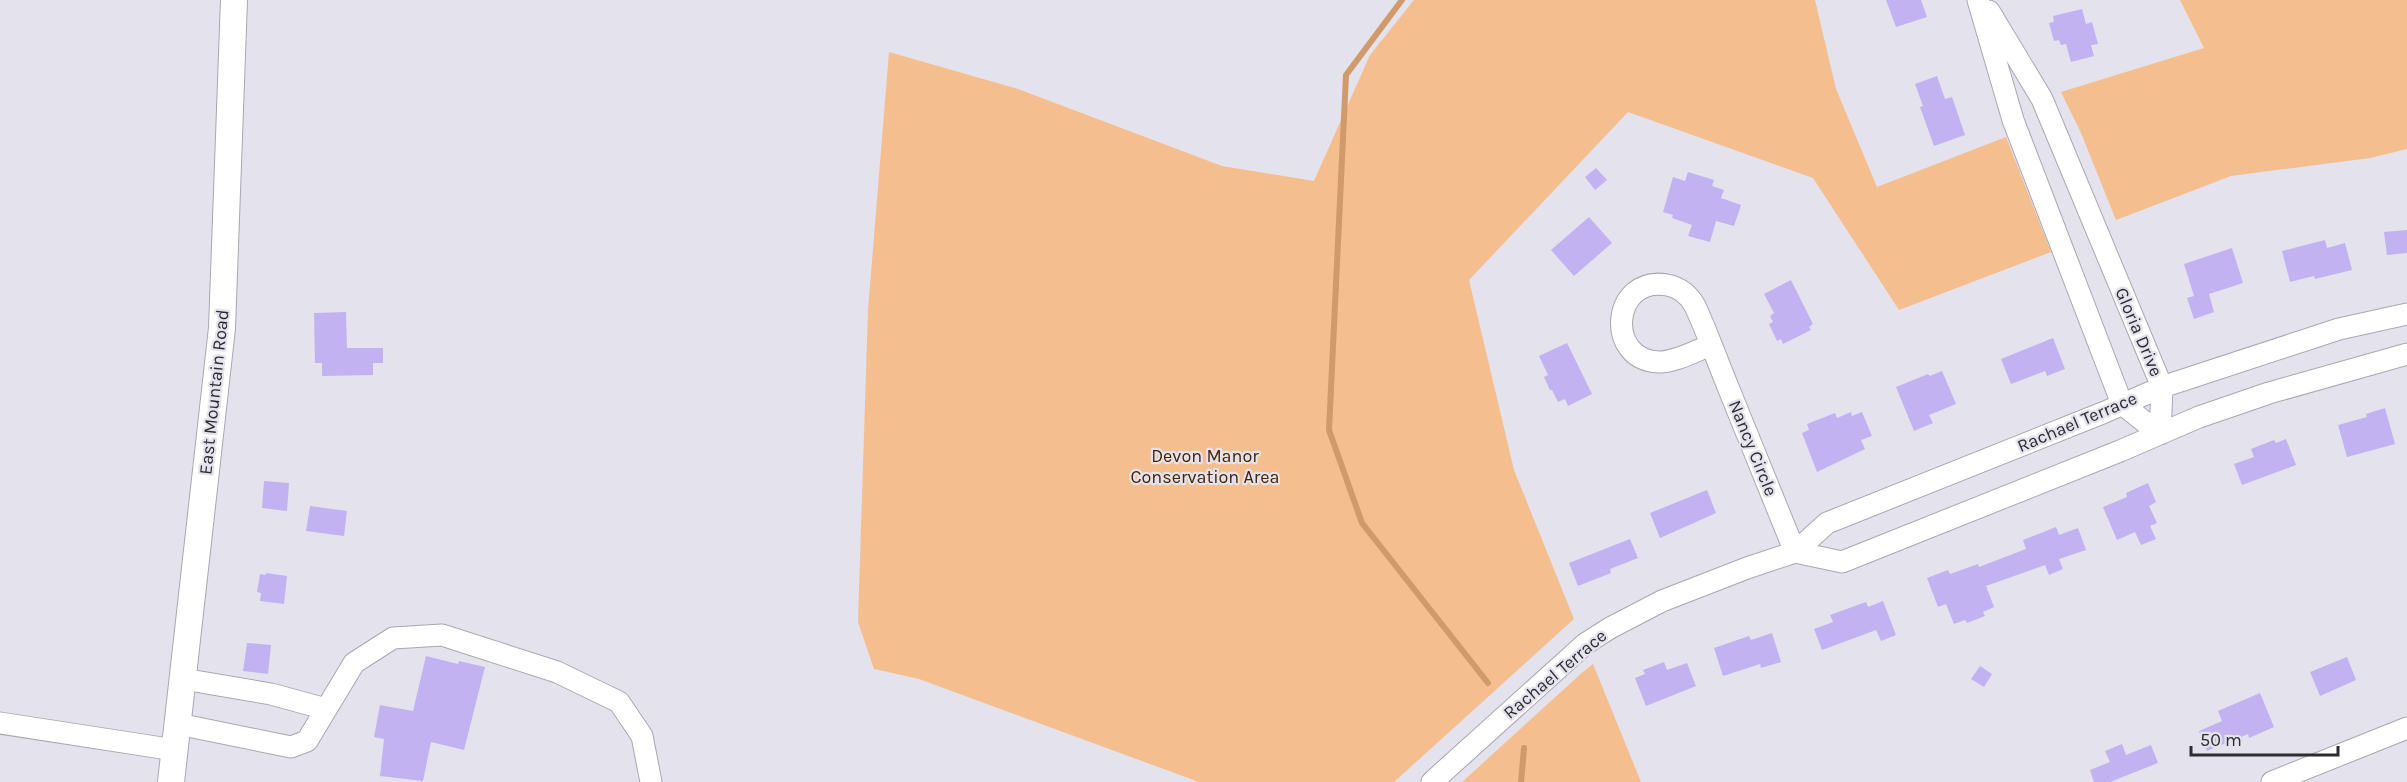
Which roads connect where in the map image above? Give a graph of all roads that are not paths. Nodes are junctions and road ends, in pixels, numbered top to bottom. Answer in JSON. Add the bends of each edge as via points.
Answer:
{"nodes":[{"id":1,"x":234,"y":0,"type":"edge"},
{"id":2,"x":1980,"y":0,"type":"edge"},
{"id":3,"x":2407,"y":314,"type":"edge"},
{"id":4,"x":1711,"y":345,"type":"dead end"},
{"id":5,"x":2407,"y":354,"type":"edge"},
{"id":6,"x":2162,"y":387,"type":"junction"},
{"id":7,"x":2122,"y":404,"type":"junction"},
{"id":8,"x":2160,"y":434,"type":"junction"},
{"id":9,"x":1795,"y":552,"type":"junction"},
{"id":10,"x":183,"y":679,"type":"junction"},
{"id":11,"x":326,"y":709,"type":"junction"},
{"id":12,"x":0,"y":723,"type":"edge"},
{"id":13,"x":178,"y":724,"type":"junction"},
{"id":14,"x":2407,"y":728,"type":"edge"},
{"id":15,"x":175,"y":750,"type":"junction"},
{"id":16,"x":171,"y":782,"type":"edge"},
{"id":17,"x":651,"y":782,"type":"edge"},
{"id":18,"x":1432,"y":782,"type":"edge"},
{"id":19,"x":2272,"y":782,"type":"edge"}],
"edges":[{"from":1,"to":10,"type":"main road","name":"East Mountain Road","via":[[222,328]]},
{"from":2,"to":6,"type":"street","name":"Gloria Drive","via":[[2042,99]]},
{"from":2,"to":7,"type":"street","name":"Gloria Drive","via":[[2013,120]]},
{"from":3,"to":6,"type":"street","name":"Rachael Terrace","via":[[2339,329]]},
{"from":4,"to":9,"type":"street","name":"Nancy Circle"},
{"from":5,"to":8,"type":"street","via":[[2269,393]]},
{"from":6,"to":7,"type":"street","name":"Rachael Terrace"},
{"from":6,"to":8,"type":"street","name":"Gloria Drive"},
{"from":7,"to":8,"type":"street"},
{"from":7,"to":9,"type":"street","name":"Rachael Terrace","via":[[1827,523]]},
{"from":8,"to":9,"type":"street","via":[[1842,562]]},
{"from":9,"to":18,"type":"street","name":"Rachael Terrace","via":[[1691,589],[1610,628],[1552,672]]},
{"from":10,"to":11,"type":"street","via":[[271,694]]},
{"from":10,"to":13,"type":"main road","name":"East Mountain Road"},
{"from":11,"to":13,"type":"street","via":[[307,741],[291,747]]},
{"from":11,"to":17,"type":"street","via":[[354,663],[393,638],[442,635],[558,672],[619,702],[642,736]]},
{"from":12,"to":15,"type":"street"},
{"from":13,"to":15,"type":"main road","name":"East Mountain Road"},
{"from":14,"to":19,"type":"street"},
{"from":15,"to":16,"type":"main road","name":"East Mountain Road"}]}
